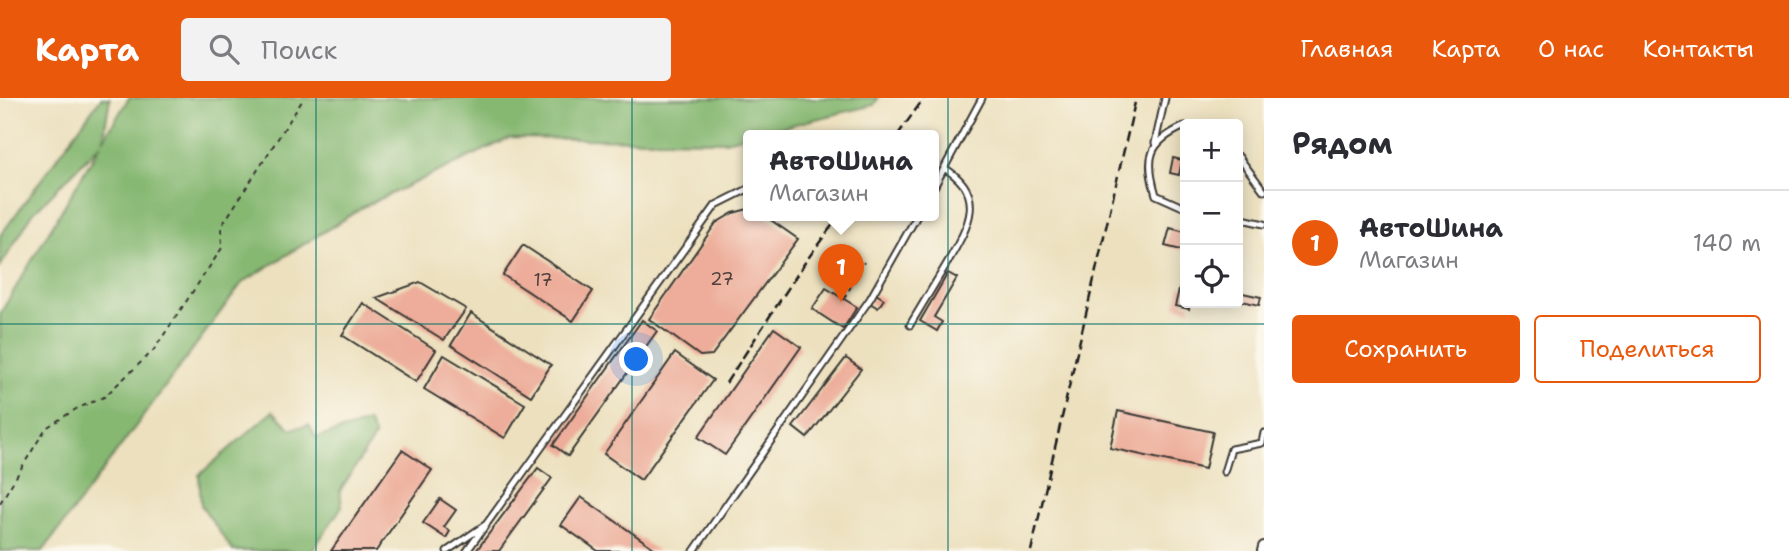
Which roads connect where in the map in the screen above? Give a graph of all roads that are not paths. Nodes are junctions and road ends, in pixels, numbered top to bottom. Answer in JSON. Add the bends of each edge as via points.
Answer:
{"nodes":[{"id":1,"x":982,"y":98,"type":"edge"},
{"id":2,"x":1165,"y":98,"type":"edge"},
{"id":3,"x":1180,"y":128,"type":"edge"},
{"id":4,"x":1155,"y":144,"type":"junction"},
{"id":5,"x":1243,"y":163,"type":"edge"},
{"id":6,"x":944,"y":168,"type":"junction"},
{"id":7,"x":939,"y":178,"type":"edge"},
{"id":8,"x":1264,"y":191,"type":"edge"},
{"id":9,"x":743,"y":192,"type":"edge"},
{"id":10,"x":1180,"y":206,"type":"edge"},
{"id":11,"x":1243,"y":219,"type":"edge"},
{"id":12,"x":914,"y":221,"type":"edge"},
{"id":13,"x":1264,"y":224,"type":"edge"},
{"id":14,"x":910,"y":326,"type":"dead end"},
{"id":15,"x":1264,"y":433,"type":"edge"},
{"id":16,"x":1224,"y":472,"type":"dead end"},
{"id":17,"x":487,"y":523,"type":"junction"},
{"id":18,"x":447,"y":551,"type":"edge"},
{"id":19,"x":467,"y":551,"type":"edge"},
{"id":20,"x":694,"y":551,"type":"edge"}],
"edges":[{"from":1,"to":6,"type":"lane"},
{"from":2,"to":4,"type":"lane"},
{"from":3,"to":4,"type":"lane"},
{"from":4,"to":10,"type":"lane","via":[[1149,171],[1156,195]]},
{"from":5,"to":8,"type":"lane"},
{"from":6,"to":7,"type":"lane"},
{"from":6,"to":14,"type":"lane","via":[[964,185],[970,219]]},
{"from":9,"to":17,"type":"lane","via":[[716,205]]},
{"from":11,"to":13,"type":"lane"},
{"from":12,"to":20,"type":"lane","via":[[870,299]]},
{"from":15,"to":16,"type":"lane","via":[[1262,443],[1231,449]]},
{"from":17,"to":18,"type":"lane"},
{"from":17,"to":19,"type":"lane"}]}
